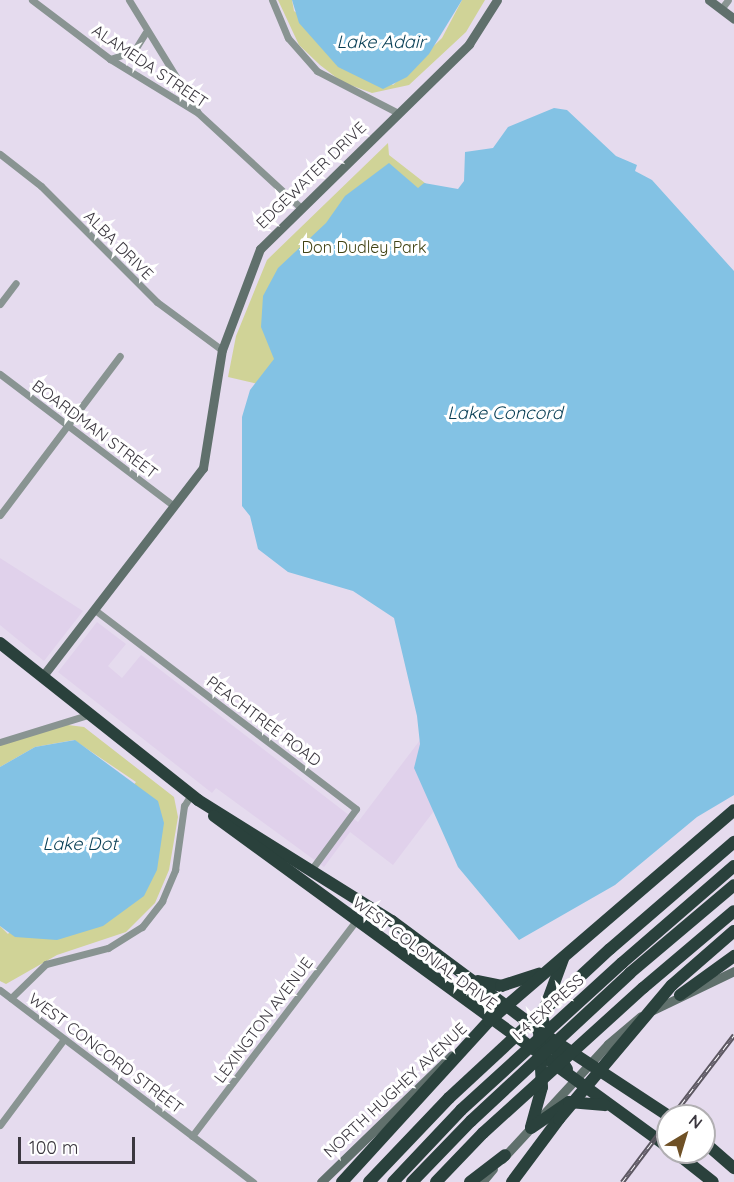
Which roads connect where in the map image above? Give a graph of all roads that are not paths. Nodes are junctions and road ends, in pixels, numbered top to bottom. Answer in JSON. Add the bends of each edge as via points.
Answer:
{"nodes":[{"id":1,"x":32,"y":0,"type":"edge"},
{"id":2,"x":129,"y":0,"type":"edge"},
{"id":3,"x":272,"y":0,"type":"edge"},
{"id":4,"x":497,"y":0,"type":"edge"},
{"id":5,"x":709,"y":0,"type":"edge"},
{"id":6,"x":728,"y":0,"type":"edge"},
{"id":7,"x":721,"y":9,"type":"junction"},
{"id":8,"x":734,"y":19,"type":"edge"},
{"id":9,"x":146,"y":32,"type":"junction"},
{"id":10,"x":110,"y":59,"type":"junction"},
{"id":11,"x":396,"y":112,"type":"junction"},
{"id":12,"x":198,"y":113,"type":"junction"},
{"id":13,"x":0,"y":153,"type":"edge"},
{"id":14,"x":301,"y":208,"type":"junction"},
{"id":15,"x":16,"y":283,"type":"dead end"},
{"id":16,"x":0,"y":304,"type":"edge"},
{"id":17,"x":222,"y":350,"type":"junction"},
{"id":18,"x":120,"y":356,"type":"dead end"},
{"id":19,"x":0,"y":374,"type":"edge"},
{"id":20,"x":67,"y":424,"type":"junction"},
{"id":21,"x":174,"y":506,"type":"junction"},
{"id":22,"x":0,"y":514,"type":"edge"},
{"id":23,"x":95,"y":610,"type":"junction"},
{"id":24,"x":0,"y":643,"type":"edge"},
{"id":25,"x":42,"y":677,"type":"junction"},
{"id":26,"x":87,"y":715,"type":"junction"},
{"id":27,"x":0,"y":742,"type":"edge"},
{"id":28,"x":194,"y":798,"type":"junction"},
{"id":29,"x":734,"y":810,"type":"edge"},
{"id":30,"x":734,"y":842,"type":"edge"},
{"id":31,"x":734,"y":866,"type":"edge"},
{"id":32,"x":311,"y":870,"type":"junction"},
{"id":33,"x":734,"y":885,"type":"edge"},
{"id":34,"x":734,"y":911,"type":"edge"},
{"id":35,"x":356,"y":921,"type":"junction"},
{"id":36,"x":734,"y":931,"type":"edge"},
{"id":37,"x":734,"y":956,"type":"edge"},
{"id":38,"x":564,"y":957,"type":"junction"},
{"id":39,"x":626,"y":968,"type":"junction"},
{"id":40,"x":734,"y":971,"type":"edge"},
{"id":41,"x":546,"y":972,"type":"junction"},
{"id":42,"x":464,"y":975,"type":"junction"},
{"id":43,"x":0,"y":990,"type":"edge"},
{"id":44,"x":676,"y":990,"type":"junction"},
{"id":45,"x":11,"y":998,"type":"junction"},
{"id":46,"x":506,"y":1007,"type":"junction"},
{"id":47,"x":489,"y":1021,"type":"junction"},
{"id":48,"x":543,"y":1034,"type":"junction"},
{"id":49,"x":64,"y":1039,"type":"junction"},
{"id":50,"x":544,"y":1060,"type":"junction"},
{"id":51,"x":590,"y":1063,"type":"junction"},
{"id":52,"x":574,"y":1080,"type":"junction"},
{"id":53,"x":656,"y":1107,"type":"edge"},
{"id":54,"x":622,"y":1114,"type":"junction"},
{"id":55,"x":0,"y":1125,"type":"edge"},
{"id":56,"x":531,"y":1128,"type":"junction"},
{"id":57,"x":192,"y":1136,"type":"junction"},
{"id":58,"x":656,"y":1138,"type":"edge"},
{"id":59,"x":716,"y":1152,"type":"edge"},
{"id":60,"x":505,"y":1155,"type":"junction"},
{"id":61,"x":690,"y":1164,"type":"edge"},
{"id":62,"x":734,"y":1168,"type":"edge"},
{"id":63,"x":253,"y":1182,"type":"edge"},
{"id":64,"x":321,"y":1182,"type":"edge"},
{"id":65,"x":342,"y":1182,"type":"edge"},
{"id":66,"x":369,"y":1182,"type":"edge"},
{"id":67,"x":393,"y":1182,"type":"edge"},
{"id":68,"x":412,"y":1182,"type":"edge"},
{"id":69,"x":436,"y":1182,"type":"edge"},
{"id":70,"x":470,"y":1182,"type":"edge"},
{"id":71,"x":482,"y":1182,"type":"edge"},
{"id":72,"x":512,"y":1182,"type":"edge"},
{"id":73,"x":713,"y":1182,"type":"edge"}],
"edges":[{"from":1,"to":10,"type":"street","name":"ALAMEDA STREET"},
{"from":2,"to":9,"type":"street"},
{"from":3,"to":11,"type":"street","via":[[288,38],[317,71]]},
{"from":4,"to":11,"type":"street","name":"EDGEWATER DRIVE","via":[[469,44]]},
{"from":5,"to":7,"type":"street"},
{"from":6,"to":7,"type":"street"},
{"from":7,"to":8,"type":"street"},
{"from":9,"to":10,"type":"street","via":[[134,51]]},
{"from":9,"to":12,"type":"street"},
{"from":10,"to":12,"type":"street","name":"ALAMEDA STREET"},
{"from":11,"to":14,"type":"street","name":"EDGEWATER DRIVE"},
{"from":12,"to":14,"type":"street","name":"ALAMEDA STREET"},
{"from":13,"to":17,"type":"street","name":"ALBA DRIVE","via":[[41,186],[157,302]]},
{"from":14,"to":17,"type":"street","name":"EDGEWATER DRIVE","via":[[256,256]]},
{"from":15,"to":16,"type":"street"},
{"from":17,"to":21,"type":"street","name":"EDGEWATER DRIVE","via":[[206,460]]},
{"from":18,"to":20,"type":"street"},
{"from":19,"to":20,"type":"street","name":"BOARDMAN STREET"},
{"from":20,"to":21,"type":"street","name":"BOARDMAN STREET"},
{"from":20,"to":22,"type":"street"},
{"from":21,"to":23,"type":"street","name":"EDGEWATER DRIVE"},
{"from":23,"to":25,"type":"street","name":"EDGEWATER DRIVE"},
{"from":23,"to":32,"type":"street","name":"PEACHTREE ROAD","via":[[356,809]]},
{"from":24,"to":25,"type":"highway","name":"WEST COLONIAL DRIVE"},
{"from":25,"to":26,"type":"highway","name":"WEST COLONIAL DRIVE"},
{"from":26,"to":27,"type":"street"},
{"from":26,"to":28,"type":"highway","name":"WEST COLONIAL DRIVE"},
{"from":28,"to":32,"type":"highway","name":"WEST COLONIAL DRIVE"},
{"from":28,"to":35,"type":"highway","name":"WEST COLONIAL DRIVE","via":[[232,833]]},
{"from":28,"to":45,"type":"street","via":[[184,806],[175,870],[142,927],[108,948],[46,964]]},
{"from":29,"to":38,"type":"highway"},
{"from":30,"to":66,"type":"highway","bridge":true,"via":[[610,949],[449,1098]]},
{"from":31,"to":39,"type":"highway","name":"I-4 EXPRESS"},
{"from":32,"to":42,"type":"highway","name":"WEST COLONIAL DRIVE"},
{"from":33,"to":39,"type":"highway","name":"I-4 EXPRESS"},
{"from":34,"to":69,"type":"highway","bridge":true,"via":[[483,1133]]},
{"from":35,"to":47,"type":"highway","name":"WEST COLONIAL DRIVE"},
{"from":35,"to":57,"type":"street","name":"LEXINGTON AVENUE"},
{"from":36,"to":44,"type":"highway"},
{"from":37,"to":44,"type":"highway"},
{"from":38,"to":41,"type":"highway"},
{"from":38,"to":48,"type":"highway","via":[[542,1016]]},
{"from":39,"to":67,"type":"highway","name":"I-4 EXPRESS","bridge":true,"via":[[461,1110]]},
{"from":39,"to":68,"type":"highway","name":"I-4 EXPRESS","bridge":true},
{"from":40,"to":44,"type":"street"},
{"from":41,"to":42,"type":"highway","via":[[501,986]]},
{"from":41,"to":46,"type":"highway"},
{"from":42,"to":46,"type":"highway","name":"WEST COLONIAL DRIVE"},
{"from":43,"to":45,"type":"street","name":"WEST CONCORD STREET"},
{"from":44,"to":51,"type":"street"},
{"from":44,"to":72,"type":"highway","bridge":true,"via":[[559,1119]]},
{"from":45,"to":49,"type":"street","name":"WEST CONCORD STREET"},
{"from":46,"to":47,"type":"highway"},
{"from":46,"to":48,"type":"highway","name":"WEST COLONIAL DRIVE"},
{"from":47,"to":50,"type":"highway","name":"WEST COLONIAL DRIVE"},
{"from":47,"to":64,"type":"street","name":"NORTH HUGHEY AVENUE","via":[[396,1105]]},
{"from":47,"to":65,"type":"highway"},
{"from":48,"to":50,"type":"highway"},
{"from":48,"to":51,"type":"highway","name":"WEST COLONIAL DRIVE"},
{"from":48,"to":52,"type":"highway"},
{"from":49,"to":55,"type":"street"},
{"from":49,"to":57,"type":"street","name":"WEST CONCORD STREET"},
{"from":50,"to":52,"type":"highway","name":"WEST COLONIAL DRIVE"},
{"from":50,"to":56,"type":"highway"},
{"from":51,"to":52,"type":"street"},
{"from":51,"to":53,"type":"highway","name":"WEST COLONIAL DRIVE"},
{"from":52,"to":54,"type":"highway","name":"WEST COLONIAL DRIVE"},
{"from":52,"to":56,"type":"street"},
{"from":54,"to":56,"type":"highway","via":[[578,1100],[556,1107]]},
{"from":54,"to":58,"type":"highway","name":"WEST COLONIAL DRIVE"},
{"from":56,"to":60,"type":"street"},
{"from":57,"to":63,"type":"street","name":"WEST CONCORD STREET"},
{"from":59,"to":62,"type":"highway"},
{"from":60,"to":70,"type":"highway"},
{"from":60,"to":71,"type":"street"},
{"from":61,"to":73,"type":"highway"}]}
